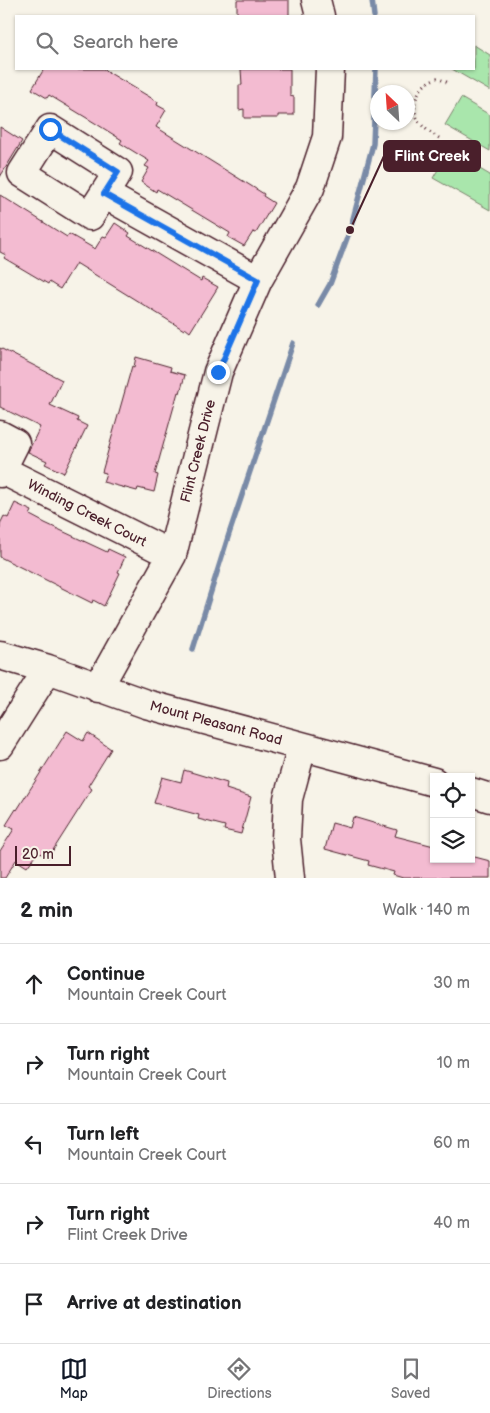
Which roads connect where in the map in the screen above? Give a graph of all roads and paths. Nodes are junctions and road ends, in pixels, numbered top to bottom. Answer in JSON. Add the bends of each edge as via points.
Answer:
{"nodes":[{"id":1,"x":316,"y":0,"type":"edge"},
{"id":2,"x":320,"y":15,"type":"edge"},
{"id":3,"x":330,"y":70,"type":"edge"},
{"id":4,"x":449,"y":83,"type":"dead end"},
{"id":5,"x":439,"y":138,"type":"dead end"},
{"id":6,"x":104,"y":194,"type":"dead end"},
{"id":7,"x":258,"y":280,"type":"junction"},
{"id":8,"x":0,"y":435,"type":"edge"},
{"id":9,"x":1,"y":472,"type":"edge"},
{"id":10,"x":172,"y":555,"type":"junction"},
{"id":11,"x":0,"y":655,"type":"edge"},
{"id":12,"x":48,"y":669,"type":"junction"},
{"id":13,"x":98,"y":688,"type":"junction"},
{"id":14,"x":0,"y":745,"type":"edge"},
{"id":15,"x":302,"y":747,"type":"junction"},
{"id":16,"x":430,"y":781,"type":"edge"},
{"id":17,"x":475,"y":793,"type":"edge"},
{"id":18,"x":490,"y":798,"type":"edge"},
{"id":19,"x":290,"y":878,"type":"edge"}],
"edges":[{"from":1,"to":2,"type":"street"},
{"from":3,"to":7,"type":"street","name":"Flint Creek Drive","via":[[327,137],[310,188]]},
{"from":4,"to":5,"type":"path","via":[[437,78],[430,80],[422,87],[415,104],[419,121]]},
{"from":6,"to":7,"type":"street"},
{"from":7,"to":10,"type":"street","name":"Flint Creek Drive","via":[[218,372]]},
{"from":8,"to":9,"type":"street","via":[[15,442]]},
{"from":9,"to":10,"type":"street","name":"Winding Creek Court"},
{"from":10,"to":13,"type":"street","name":"Flint Creek Drive"},
{"from":11,"to":12,"type":"street","name":"Mount Pleasant Road"},
{"from":12,"to":13,"type":"street","name":"Mount Pleasant Road"},
{"from":12,"to":14,"type":"street"},
{"from":13,"to":15,"type":"street","name":"Mount Pleasant Road"},
{"from":15,"to":16,"type":"street","name":"Mount Pleasant Road"},
{"from":15,"to":19,"type":"street","via":[[288,799],[286,839]]},
{"from":17,"to":18,"type":"street"}]}
